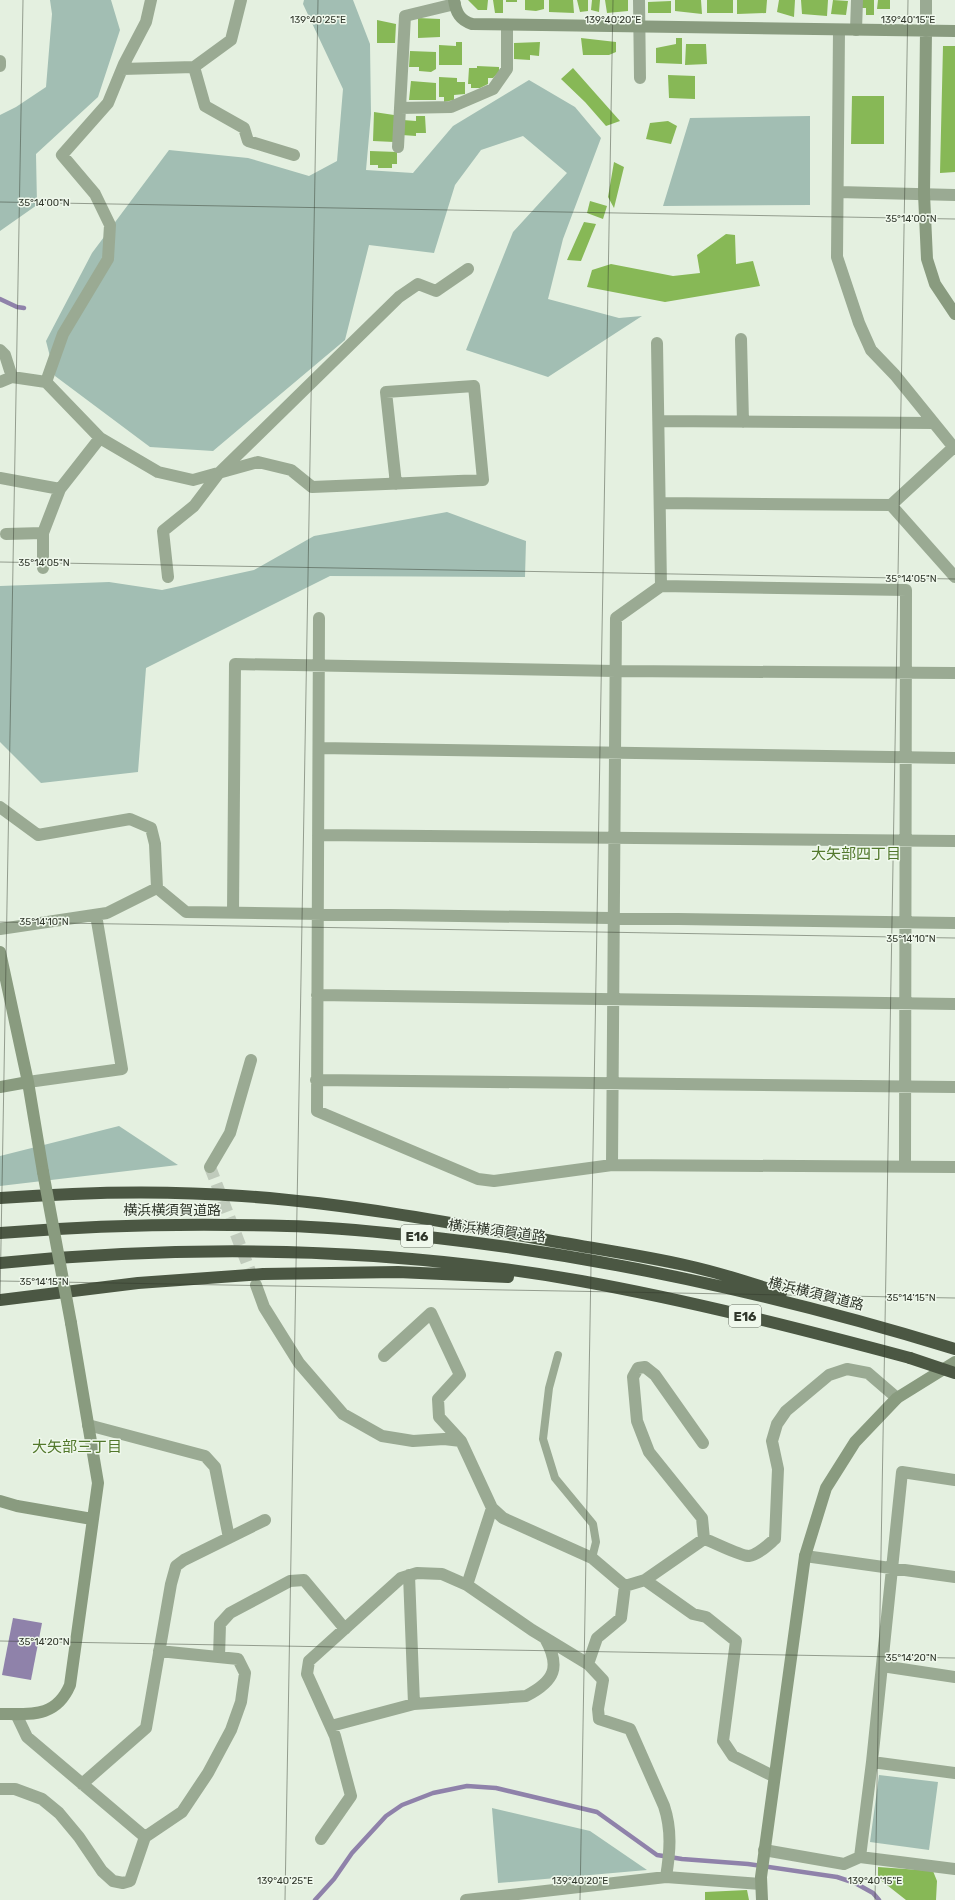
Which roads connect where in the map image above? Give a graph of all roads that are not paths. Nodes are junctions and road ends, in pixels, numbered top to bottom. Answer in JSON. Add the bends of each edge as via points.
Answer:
{"nodes":[{"id":1,"x":152,"y":0,"type":"edge"},
{"id":2,"x":241,"y":0,"type":"edge"},
{"id":3,"x":639,"y":0,"type":"edge"},
{"id":4,"x":857,"y":0,"type":"edge"},
{"id":5,"x":926,"y":0,"type":"edge"},
{"id":6,"x":454,"y":2,"type":"edge"},
{"id":7,"x":507,"y":25,"type":"junction"},
{"id":8,"x":639,"y":27,"type":"junction"},
{"id":9,"x":839,"y":30,"type":"junction"},
{"id":10,"x":856,"y":30,"type":"junction"},
{"id":11,"x":926,"y":31,"type":"junction"},
{"id":12,"x":955,"y":31,"type":"edge"},
{"id":13,"x":0,"y":61,"type":"edge"},
{"id":14,"x":0,"y":66,"type":"edge"},
{"id":15,"x":194,"y":67,"type":"junction"},
{"id":16,"x":122,"y":69,"type":"junction"},
{"id":17,"x":640,"y":78,"type":"dead end"},
{"id":18,"x":400,"y":108,"type":"junction"},
{"id":19,"x":398,"y":147,"type":"dead end"},
{"id":20,"x":294,"y":155,"type":"dead end"},
{"id":21,"x":838,"y":192,"type":"junction"},
{"id":22,"x":924,"y":194,"type":"junction"},
{"id":23,"x":955,"y":195,"type":"edge"},
{"id":24,"x":468,"y":269,"type":"dead end"},
{"id":25,"x":955,"y":314,"type":"edge"},
{"id":26,"x":741,"y":339,"type":"dead end"},
{"id":27,"x":658,"y":343,"type":"dead end"},
{"id":28,"x":0,"y":350,"type":"edge"},
{"id":29,"x":12,"y":377,"type":"junction"},
{"id":30,"x":0,"y":382,"type":"edge"},
{"id":31,"x":46,"y":382,"type":"junction"},
{"id":32,"x":659,"y":421,"type":"junction"},
{"id":33,"x":743,"y":422,"type":"junction"},
{"id":34,"x":934,"y":423,"type":"junction"},
{"id":35,"x":100,"y":438,"type":"junction"},
{"id":36,"x":954,"y":447,"type":"edge"},
{"id":37,"x":219,"y":473,"type":"junction"},
{"id":38,"x":0,"y":478,"type":"edge"},
{"id":39,"x":396,"y":484,"type":"junction"},
{"id":40,"x":60,"y":489,"type":"junction"},
{"id":41,"x":660,"y":503,"type":"junction"},
{"id":42,"x":891,"y":505,"type":"junction"},
{"id":43,"x":43,"y":533,"type":"junction"},
{"id":44,"x":6,"y":534,"type":"dead end"},
{"id":45,"x":43,"y":568,"type":"dead end"},
{"id":46,"x":168,"y":577,"type":"dead end"},
{"id":47,"x":955,"y":577,"type":"edge"},
{"id":48,"x":661,"y":586,"type":"junction"},
{"id":49,"x":319,"y":618,"type":"dead end"},
{"id":50,"x":319,"y":666,"type":"junction"},
{"id":51,"x":615,"y":671,"type":"junction"},
{"id":52,"x":906,"y":671,"type":"junction"},
{"id":53,"x":955,"y":673,"type":"edge"},
{"id":54,"x":319,"y":748,"type":"junction"},
{"id":55,"x":615,"y":752,"type":"junction"},
{"id":56,"x":906,"y":757,"type":"junction"},
{"id":57,"x":955,"y":758,"type":"edge"},
{"id":58,"x":0,"y":807,"type":"edge"},
{"id":59,"x":318,"y":835,"type":"junction"},
{"id":60,"x":614,"y":837,"type":"junction"},
{"id":61,"x":906,"y":840,"type":"junction"},
{"id":62,"x":955,"y":841,"type":"edge"},
{"id":63,"x":157,"y":888,"type":"junction"},
{"id":64,"x":234,"y":913,"type":"junction"},
{"id":65,"x":317,"y":914,"type":"junction"},
{"id":66,"x":96,"y":915,"type":"junction"},
{"id":67,"x":614,"y":918,"type":"junction"},
{"id":68,"x":905,"y":922,"type":"junction"},
{"id":69,"x":955,"y":923,"type":"edge"},
{"id":70,"x":0,"y":929,"type":"edge"},
{"id":71,"x":0,"y":952,"type":"edge"},
{"id":72,"x":317,"y":995,"type":"junction"},
{"id":73,"x":613,"y":1001,"type":"junction"},
{"id":74,"x":905,"y":1004,"type":"junction"},
{"id":75,"x":955,"y":1004,"type":"edge"},
{"id":76,"x":251,"y":1060,"type":"dead end"},
{"id":77,"x":316,"y":1080,"type":"junction"},
{"id":78,"x":28,"y":1082,"type":"junction"},
{"id":79,"x":612,"y":1083,"type":"junction"},
{"id":80,"x":905,"y":1087,"type":"junction"},
{"id":81,"x":955,"y":1087,"type":"edge"},
{"id":82,"x":0,"y":1088,"type":"edge"},
{"id":83,"x":612,"y":1165,"type":"junction"},
{"id":84,"x":210,"y":1167,"type":"dead end"},
{"id":85,"x":905,"y":1167,"type":"junction"},
{"id":86,"x":955,"y":1167,"type":"edge"},
{"id":87,"x":0,"y":1198,"type":"edge"},
{"id":88,"x":0,"y":1234,"type":"edge"},
{"id":89,"x":0,"y":1263,"type":"edge"},
{"id":90,"x":579,"y":1281,"type":"junction"},
{"id":91,"x":256,"y":1285,"type":"tunnel mouth"},
{"id":92,"x":0,"y":1300,"type":"edge"},
{"id":93,"x":828,"y":1312,"type":"junction"},
{"id":94,"x":955,"y":1349,"type":"edge"},
{"id":95,"x":558,"y":1355,"type":"dead end"},
{"id":96,"x":384,"y":1356,"type":"dead end"},
{"id":97,"x":955,"y":1362,"type":"edge"},
{"id":98,"x":955,"y":1373,"type":"edge"},
{"id":99,"x":897,"y":1398,"type":"junction"},
{"id":100,"x":88,"y":1425,"type":"junction"},
{"id":101,"x":461,"y":1441,"type":"junction"},
{"id":102,"x":703,"y":1443,"type":"dead end"},
{"id":103,"x":955,"y":1480,"type":"edge"},
{"id":104,"x":0,"y":1501,"type":"edge"},
{"id":105,"x":492,"y":1508,"type":"junction"},
{"id":106,"x":92,"y":1519,"type":"junction"},
{"id":107,"x":265,"y":1520,"type":"dead end"},
{"id":108,"x":229,"y":1538,"type":"junction"},
{"id":109,"x":704,"y":1539,"type":"junction"},
{"id":110,"x":805,"y":1556,"type":"junction"},
{"id":111,"x":592,"y":1558,"type":"junction"},
{"id":112,"x":892,"y":1569,"type":"junction"},
{"id":113,"x":410,"y":1575,"type":"junction"},
{"id":114,"x":955,"y":1577,"type":"edge"},
{"id":115,"x":645,"y":1580,"type":"junction"},
{"id":116,"x":467,"y":1585,"type":"junction"},
{"id":117,"x":624,"y":1586,"type":"junction"},
{"id":118,"x":345,"y":1628,"type":"junction"},
{"id":119,"x":544,"y":1637,"type":"junction"},
{"id":120,"x":159,"y":1651,"type":"junction"},
{"id":121,"x":219,"y":1657,"type":"junction"},
{"id":122,"x":588,"y":1664,"type":"junction"},
{"id":123,"x":882,"y":1666,"type":"junction"},
{"id":124,"x":955,"y":1676,"type":"edge"},
{"id":125,"x":414,"y":1704,"type":"junction"},
{"id":126,"x":0,"y":1714,"type":"edge"},
{"id":127,"x":16,"y":1714,"type":"junction"},
{"id":128,"x":331,"y":1726,"type":"junction"},
{"id":129,"x":872,"y":1762,"type":"junction"},
{"id":130,"x":955,"y":1773,"type":"edge"},
{"id":131,"x":773,"y":1776,"type":"junction"},
{"id":132,"x":82,"y":1784,"type":"junction"},
{"id":133,"x":0,"y":1789,"type":"edge"},
{"id":134,"x":145,"y":1837,"type":"junction"},
{"id":135,"x":321,"y":1839,"type":"dead end"},
{"id":136,"x":764,"y":1854,"type":"junction"},
{"id":137,"x":860,"y":1857,"type":"junction"},
{"id":138,"x":955,"y":1869,"type":"edge"},
{"id":139,"x":667,"y":1872,"type":"junction"},
{"id":140,"x":761,"y":1881,"type":"junction"},
{"id":141,"x":466,"y":1900,"type":"edge"},
{"id":142,"x":762,"y":1900,"type":"edge"}],
"edges":[{"from":1,"to":16,"type":"street","via":[[146,22]]},
{"from":2,"to":15,"type":"street","via":[[231,40]]},
{"from":3,"to":8,"type":"street"},
{"from":4,"to":10,"type":"street"},
{"from":5,"to":11,"type":"street"},
{"from":6,"to":7,"type":"street","via":[[458,15],[464,21],[472,24]]},
{"from":6,"to":18,"type":"street","via":[[405,16]]},
{"from":7,"to":8,"type":"street"},
{"from":7,"to":18,"type":"street","via":[[507,69],[493,89],[451,107]]},
{"from":8,"to":9,"type":"street"},
{"from":8,"to":17,"type":"street"},
{"from":9,"to":10,"type":"street"},
{"from":9,"to":21,"type":"street"},
{"from":10,"to":11,"type":"street"},
{"from":11,"to":12,"type":"street"},
{"from":11,"to":22,"type":"street"},
{"from":13,"to":14,"type":"street"},
{"from":15,"to":16,"type":"street"},
{"from":15,"to":20,"type":"street","via":[[205,106],[244,128],[248,142]]},
{"from":16,"to":31,"type":"street","via":[[108,103],[62,155],[95,194],[110,225],[108,259],[63,334]]},
{"from":18,"to":19,"type":"street"},
{"from":21,"to":22,"type":"street"},
{"from":21,"to":34,"type":"street","via":[[837,257],[859,323],[871,350]]},
{"from":22,"to":23,"type":"street"},
{"from":22,"to":25,"type":"street","via":[[927,259],[935,284]]},
{"from":24,"to":37,"type":"street","via":[[436,291],[418,284],[399,297]]},
{"from":26,"to":33,"type":"street"},
{"from":27,"to":32,"type":"street"},
{"from":28,"to":29,"type":"street","via":[[5,355]]},
{"from":29,"to":30,"type":"street"},
{"from":29,"to":31,"type":"street"},
{"from":31,"to":35,"type":"street"},
{"from":32,"to":33,"type":"street"},
{"from":32,"to":41,"type":"street"},
{"from":33,"to":34,"type":"street"},
{"from":34,"to":36,"type":"street"},
{"from":35,"to":37,"type":"street","via":[[158,472],[193,480]]},
{"from":35,"to":40,"type":"street"},
{"from":36,"to":42,"type":"street"},
{"from":37,"to":39,"type":"street","via":[[258,462],[291,470],[312,487]]},
{"from":37,"to":46,"type":"street","via":[[194,506],[163,531]]},
{"from":38,"to":40,"type":"street"},
{"from":39,"to":39,"type":"street","via":[[386,392],[474,386],[483,480]]},
{"from":40,"to":43,"type":"street"},
{"from":41,"to":42,"type":"street"},
{"from":41,"to":48,"type":"street"},
{"from":42,"to":47,"type":"street"},
{"from":43,"to":44,"type":"street"},
{"from":43,"to":45,"type":"street"},
{"from":48,"to":51,"type":"street","via":[[616,618]]},
{"from":48,"to":52,"type":"street","via":[[906,590]]},
{"from":49,"to":50,"type":"street"},
{"from":50,"to":51,"type":"street"},
{"from":50,"to":54,"type":"street"},
{"from":50,"to":64,"type":"street","via":[[236,664]]},
{"from":51,"to":52,"type":"street"},
{"from":51,"to":55,"type":"street"},
{"from":52,"to":53,"type":"street"},
{"from":52,"to":56,"type":"street"},
{"from":54,"to":55,"type":"street"},
{"from":54,"to":59,"type":"street"},
{"from":55,"to":56,"type":"street"},
{"from":55,"to":60,"type":"street"},
{"from":56,"to":57,"type":"street"},
{"from":56,"to":61,"type":"street"},
{"from":58,"to":63,"type":"street","via":[[38,835],[130,819],[151,828],[155,844]]},
{"from":59,"to":60,"type":"street"},
{"from":59,"to":65,"type":"street"},
{"from":60,"to":61,"type":"street"},
{"from":60,"to":67,"type":"street"},
{"from":61,"to":62,"type":"street"},
{"from":61,"to":68,"type":"street"},
{"from":63,"to":64,"type":"street","via":[[186,912]]},
{"from":63,"to":66,"type":"street","via":[[107,913]]},
{"from":64,"to":65,"type":"street"},
{"from":65,"to":67,"type":"street"},
{"from":65,"to":72,"type":"street"},
{"from":66,"to":70,"type":"street"},
{"from":66,"to":78,"type":"street","via":[[122,1069]]},
{"from":67,"to":68,"type":"street"},
{"from":67,"to":73,"type":"street"},
{"from":68,"to":69,"type":"street"},
{"from":68,"to":74,"type":"street"},
{"from":71,"to":78,"type":"street"},
{"from":72,"to":73,"type":"street"},
{"from":72,"to":77,"type":"street"},
{"from":73,"to":74,"type":"street"},
{"from":73,"to":79,"type":"street"},
{"from":74,"to":75,"type":"street"},
{"from":74,"to":80,"type":"street"},
{"from":76,"to":84,"type":"street","via":[[230,1133]]},
{"from":77,"to":79,"type":"street"},
{"from":77,"to":83,"type":"street","via":[[317,1111],[478,1180]]},
{"from":78,"to":82,"type":"street"},
{"from":78,"to":100,"type":"street","bridge":true},
{"from":79,"to":80,"type":"street"},
{"from":79,"to":83,"type":"street"},
{"from":80,"to":81,"type":"street"},
{"from":80,"to":85,"type":"street"},
{"from":83,"to":85,"type":"street"},
{"from":85,"to":86,"type":"street"},
{"from":87,"to":93,"type":"highway","via":[[165,1192],[250,1196],[352,1207],[451,1222],[691,1266],[737,1278]]},
{"from":88,"to":93,"type":"highway","name":"横浜横須賀道路","number":"E16","via":[[81,1227],[174,1224],[289,1226],[373,1231],[508,1246],[601,1261],[693,1279]]},
{"from":89,"to":90,"type":"highway","number":"E16","via":[[118,1253],[263,1251],[342,1254],[446,1263]]},
{"from":90,"to":92,"type":"highway","via":[[398,1272],[263,1274],[138,1283]]},
{"from":90,"to":98,"type":"highway","number":"E16","bridge":true,"via":[[718,1309],[910,1358]]},
{"from":91,"to":101,"type":"street","via":[[264,1306],[299,1363],[343,1414],[382,1436],[413,1441]]},
{"from":93,"to":94,"type":"highway","name":"横浜横須賀道路","number":"E16"},
{"from":95,"to":111,"type":"lane","via":[[549,1388],[543,1438],[555,1478],[593,1524],[596,1542]]},
{"from":96,"to":101,"type":"street","via":[[431,1313],[460,1376],[438,1399],[439,1417]]},
{"from":97,"to":99,"type":"street"},
{"from":99,"to":109,"type":"street","via":[[868,1373],[847,1369],[829,1375],[786,1411],[777,1424],[772,1441],[778,1468],[775,1539],[750,1556],[738,1554]]},
{"from":99,"to":110,"type":"street","via":[[856,1442],[826,1488]]},
{"from":100,"to":106,"type":"street","via":[[98,1483]]},
{"from":100,"to":108,"type":"street","via":[[205,1456],[215,1467]]},
{"from":101,"to":105,"type":"street"},
{"from":102,"to":109,"type":"street","via":[[655,1375],[645,1366],[638,1368],[633,1377],[637,1421],[648,1452],[702,1518]]},
{"from":103,"to":112,"type":"street","via":[[902,1472]]},
{"from":104,"to":106,"type":"street"},
{"from":105,"to":111,"type":"street","via":[[503,1518]]},
{"from":105,"to":116,"type":"street"},
{"from":106,"to":127,"type":"street","via":[[70,1685],[65,1697],[44,1713]]},
{"from":107,"to":108,"type":"street"},
{"from":108,"to":120,"type":"street","via":[[176,1566]]},
{"from":109,"to":115,"type":"street"},
{"from":110,"to":112,"type":"street"},
{"from":110,"to":131,"type":"street"},
{"from":111,"to":117,"type":"street"},
{"from":112,"to":114,"type":"street"},
{"from":112,"to":123,"type":"street"},
{"from":113,"to":116,"type":"street","via":[[442,1574]]},
{"from":113,"to":118,"type":"street","via":[[401,1578]]},
{"from":113,"to":125,"type":"street"},
{"from":115,"to":117,"type":"street"},
{"from":115,"to":131,"type":"street","via":[[693,1614],[706,1618],[736,1641],[723,1740],[733,1756]]},
{"from":116,"to":119,"type":"street"},
{"from":117,"to":122,"type":"street","via":[[621,1618],[597,1638]]},
{"from":118,"to":121,"type":"street","via":[[304,1580],[290,1582],[230,1613],[220,1624]]},
{"from":118,"to":128,"type":"street","via":[[309,1661],[308,1674]]},
{"from":119,"to":122,"type":"street"},
{"from":119,"to":125,"type":"street","via":[[553,1654],[554,1667],[549,1680],[526,1696]]},
{"from":120,"to":121,"type":"street"},
{"from":120,"to":132,"type":"street","via":[[146,1728]]},
{"from":121,"to":134,"type":"street","via":[[238,1658],[245,1673],[241,1702],[231,1730],[208,1774],[182,1812]]},
{"from":122,"to":139,"type":"street","via":[[603,1680],[598,1708],[599,1719],[630,1729],[668,1819],[670,1849]]},
{"from":123,"to":124,"type":"street"},
{"from":123,"to":129,"type":"street"},
{"from":125,"to":128,"type":"street"},
{"from":126,"to":127,"type":"street"},
{"from":127,"to":132,"type":"street","via":[[27,1737]]},
{"from":128,"to":135,"type":"street","via":[[351,1796]]},
{"from":129,"to":130,"type":"street"},
{"from":129,"to":137,"type":"street"},
{"from":131,"to":136,"type":"street"},
{"from":132,"to":134,"type":"street"},
{"from":133,"to":134,"type":"street","via":[[15,1789],[42,1798],[59,1813],[89,1850],[102,1871],[113,1881],[130,1881]]},
{"from":136,"to":137,"type":"street","via":[[844,1864]]},
{"from":136,"to":140,"type":"street"},
{"from":137,"to":138,"type":"street"},
{"from":139,"to":140,"type":"street"},
{"from":139,"to":141,"type":"street"},
{"from":140,"to":142,"type":"street"}]}
